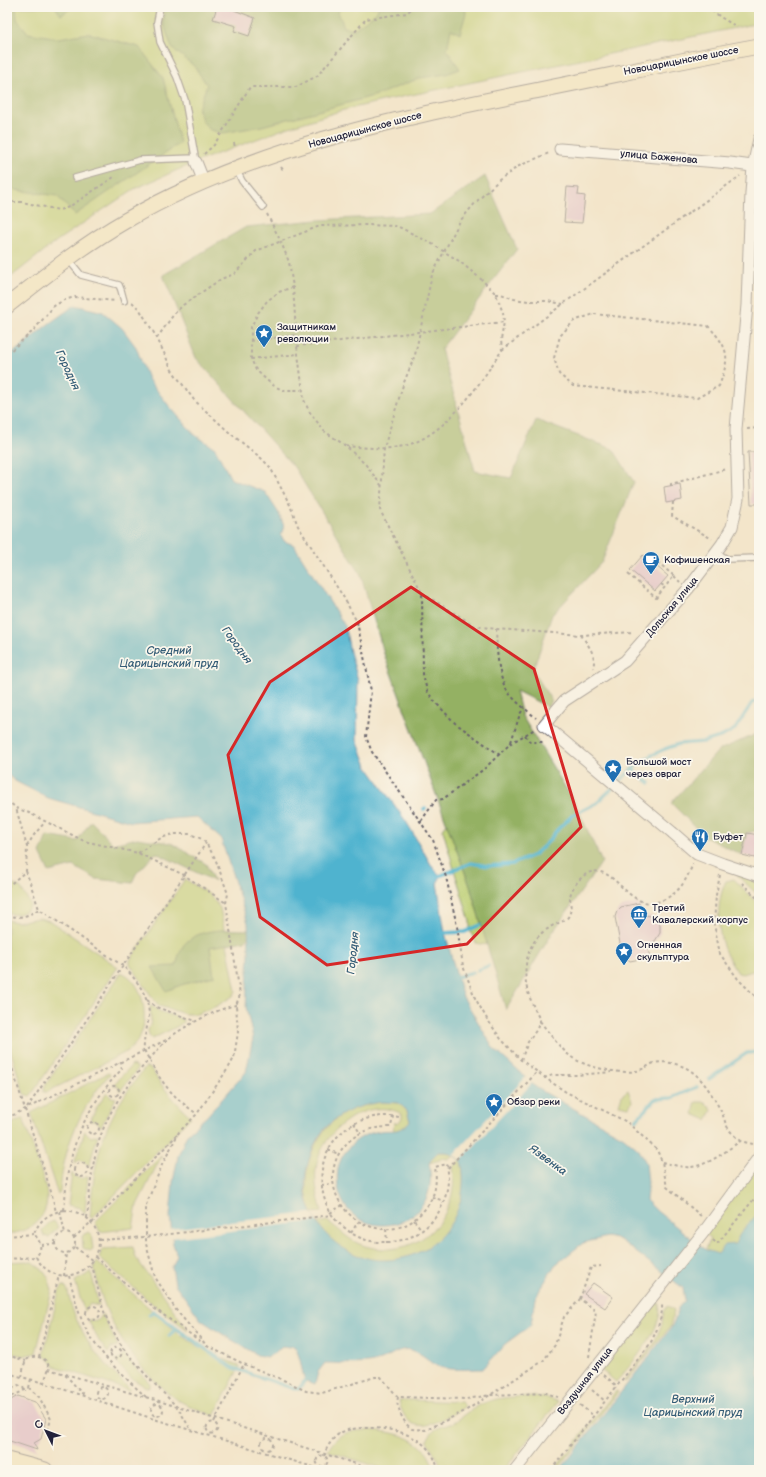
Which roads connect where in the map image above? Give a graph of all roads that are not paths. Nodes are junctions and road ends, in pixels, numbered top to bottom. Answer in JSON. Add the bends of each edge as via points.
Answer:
{"nodes":[{"id":1,"x":160,"y":7,"type":"edge"},
{"id":2,"x":759,"y":46,"type":"edge"},
{"id":3,"x":759,"y":139,"type":"edge"},
{"id":4,"x":560,"y":149,"type":"road end"},
{"id":5,"x":195,"y":160,"type":"junction"},
{"id":6,"x":756,"y":167,"type":"edge"},
{"id":7,"x":236,"y":168,"type":"junction"},
{"id":8,"x":75,"y":178,"type":"dead end"},
{"id":9,"x":204,"y":182,"type":"junction"},
{"id":10,"x":263,"y":207,"type":"road end"},
{"id":11,"x":68,"y":258,"type":"junction"},
{"id":12,"x":124,"y":301,"type":"road end"},
{"id":13,"x":7,"y":306,"type":"edge"},
{"id":14,"x":719,"y":548,"type":"junction"},
{"id":15,"x":759,"y":558,"type":"edge"},
{"id":16,"x":759,"y":876,"type":"edge"},
{"id":17,"x":759,"y":1157,"type":"edge"},
{"id":18,"x":7,"y":1460,"type":"edge"},
{"id":19,"x":45,"y":1470,"type":"edge"},
{"id":20,"x":514,"y":1470,"type":"edge"}],
"edges":[{"from":1,"to":5,"type":"lane","via":[[157,22],[160,42],[178,77],[185,100]]},
{"from":2,"to":7,"type":"main road","name":"Новоцарицынское шоссе","via":[[462,106],[339,134]]},
{"from":3,"to":6,"type":"street","name":"Дольская улица"},
{"from":4,"to":6,"type":"street","name":"улица Баженова"},
{"from":5,"to":8,"type":"lane","via":[[140,160]]},
{"from":5,"to":9,"type":"street"},
{"from":6,"to":14,"type":"street","name":"Дольская улица","via":[[751,193],[748,305],[736,429],[738,499],[732,527]]},
{"from":7,"to":9,"type":"main road","name":"Новоцарицынское шоссе"},
{"from":7,"to":10,"type":"lane","via":[[242,181]]},
{"from":9,"to":11,"type":"main road","name":"Новоцарицынское шоссе","via":[[125,221]]},
{"from":11,"to":12,"type":"lane","via":[[81,275],[119,285]]},
{"from":11,"to":13,"type":"main road","name":"Новоцарицынское шоссе"},
{"from":14,"to":15,"type":"lane","via":[[727,559]]},
{"from":14,"to":16,"type":"street","name":"Дольская улица","bridge":true,"via":[[688,589],[625,661],[558,706],[544,725],[552,738],[697,854]]},
{"from":17,"to":20,"type":"street","name":"Воздушная улица","via":[[659,1293]]},
{"from":18,"to":19,"type":"main road"}]}
